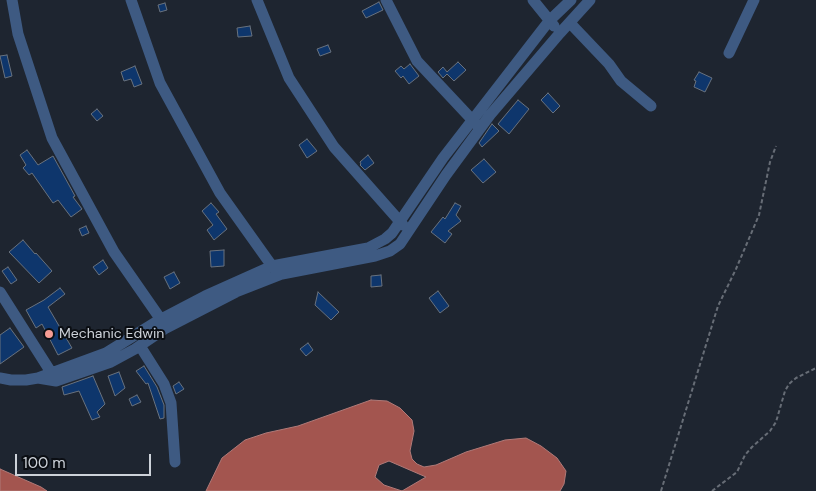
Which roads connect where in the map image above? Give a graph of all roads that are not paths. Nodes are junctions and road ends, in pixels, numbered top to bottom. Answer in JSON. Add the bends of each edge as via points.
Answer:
{"nodes":[{"id":1,"x":12,"y":0,"type":"edge"},
{"id":2,"x":131,"y":0,"type":"edge"},
{"id":3,"x":257,"y":0,"type":"edge"},
{"id":4,"x":386,"y":0,"type":"edge"},
{"id":5,"x":533,"y":0,"type":"edge"},
{"id":6,"x":571,"y":0,"type":"edge"},
{"id":7,"x":590,"y":0,"type":"edge"},
{"id":8,"x":754,"y":0,"type":"edge"},
{"id":9,"x":549,"y":21,"type":"junction"},
{"id":10,"x":570,"y":23,"type":"junction"},
{"id":11,"x":560,"y":32,"type":"junction"},
{"id":12,"x":729,"y":53,"type":"dead end"},
{"id":13,"x":651,"y":106,"type":"dead end"},
{"id":14,"x":477,"y":125,"type":"junction"},
{"id":15,"x":399,"y":220,"type":"junction"},
{"id":16,"x":407,"y":232,"type":"junction"},
{"id":17,"x":272,"y":266,"type":"junction"},
{"id":18,"x":282,"y":274,"type":"junction"},
{"id":19,"x":0,"y":292,"type":"edge"},
{"id":20,"x":163,"y":323,"type":"junction"},
{"id":21,"x":140,"y":346,"type":"junction"},
{"id":22,"x":54,"y":377,"type":"junction"},
{"id":23,"x":0,"y":378,"type":"edge"},
{"id":24,"x":175,"y":462,"type":"dead end"}],
"edges":[{"from":1,"to":20,"type":"street","via":[[18,34],[52,138],[114,252]]},
{"from":2,"to":17,"type":"street","via":[[160,83],[220,194]]},
{"from":3,"to":15,"type":"street","via":[[294,86],[334,147]]},
{"from":4,"to":14,"type":"street","via":[[417,61]]},
{"from":5,"to":9,"type":"street"},
{"from":6,"to":9,"type":"street"},
{"from":7,"to":10,"type":"street"},
{"from":8,"to":12,"type":"street"},
{"from":9,"to":11,"type":"street"},
{"from":9,"to":14,"type":"street"},
{"from":10,"to":11,"type":"street"},
{"from":10,"to":13,"type":"street","via":[[622,81]]},
{"from":11,"to":14,"type":"street"},
{"from":14,"to":15,"type":"street","via":[[443,158]]},
{"from":14,"to":16,"type":"street"},
{"from":15,"to":16,"type":"street"},
{"from":15,"to":17,"type":"street","via":[[392,233],[368,248]]},
{"from":16,"to":18,"type":"street","via":[[400,244],[375,256]]},
{"from":17,"to":18,"type":"street"},
{"from":17,"to":20,"type":"street","via":[[205,296]]},
{"from":18,"to":20,"type":"street"},
{"from":19,"to":22,"type":"street"},
{"from":20,"to":21,"type":"street"},
{"from":20,"to":22,"type":"street"},
{"from":21,"to":22,"type":"street","via":[[111,362]]},
{"from":21,"to":24,"type":"street","via":[[164,384],[171,403]]},
{"from":22,"to":23,"type":"street"}]}
